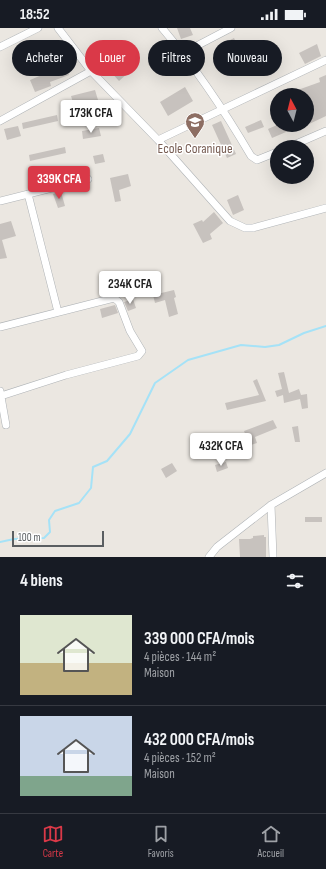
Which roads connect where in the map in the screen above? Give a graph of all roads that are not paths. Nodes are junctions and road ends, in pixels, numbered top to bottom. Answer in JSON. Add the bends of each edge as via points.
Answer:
{"nodes":[{"id":1,"x":38,"y":28,"type":"edge"},
{"id":2,"x":58,"y":28,"type":"edge"},
{"id":3,"x":162,"y":28,"type":"edge"},
{"id":4,"x":231,"y":28,"type":"edge"},
{"id":5,"x":172,"y":40,"type":"edge"},
{"id":6,"x":205,"y":42,"type":"edge"},
{"id":7,"x":0,"y":47,"type":"edge"},
{"id":8,"x":326,"y":60,"type":"edge"},
{"id":9,"x":85,"y":63,"type":"edge"},
{"id":10,"x":85,"y":74,"type":"edge"},
{"id":11,"x":96,"y":76,"type":"edge"},
{"id":12,"x":200,"y":76,"type":"edge"},
{"id":13,"x":223,"y":108,"type":"junction"},
{"id":14,"x":0,"y":121,"type":"edge"},
{"id":15,"x":326,"y":131,"type":"edge"},
{"id":16,"x":158,"y":140,"type":"junction"},
{"id":17,"x":305,"y":140,"type":"edge"},
{"id":18,"x":270,"y":155,"type":"edge"},
{"id":19,"x":88,"y":179,"type":"dead end"},
{"id":20,"x":28,"y":194,"type":"junction"},
{"id":21,"x":0,"y":201,"type":"edge"},
{"id":22,"x":326,"y":208,"type":"edge"},
{"id":23,"x":58,"y":312,"type":"junction"},
{"id":24,"x":0,"y":327,"type":"edge"},
{"id":25,"x":0,"y":394,"type":"edge"},
{"id":26,"x":6,"y":425,"type":"dead end"},
{"id":27,"x":326,"y":473,"type":"edge"},
{"id":28,"x":271,"y":505,"type":"junction"},
{"id":29,"x":209,"y":557,"type":"edge"},
{"id":30,"x":273,"y":557,"type":"edge"}],
"edges":[{"from":1,"to":7,"type":"street"},
{"from":2,"to":9,"type":"street"},
{"from":3,"to":5,"type":"street"},
{"from":4,"to":6,"type":"street"},
{"from":8,"to":13,"type":"street"},
{"from":10,"to":14,"type":"street"},
{"from":11,"to":16,"type":"street"},
{"from":12,"to":13,"type":"street"},
{"from":13,"to":16,"type":"street"},
{"from":13,"to":18,"type":"street","via":[[253,159]]},
{"from":15,"to":17,"type":"street"},
{"from":16,"to":22,"type":"street","via":[[236,226],[253,228]]},
{"from":19,"to":20,"type":"street"},
{"from":20,"to":21,"type":"street"},
{"from":20,"to":23,"type":"street"},
{"from":23,"to":24,"type":"street"},
{"from":23,"to":25,"type":"street","via":[[111,298],[117,299],[142,353]]},
{"from":25,"to":26,"type":"street"},
{"from":27,"to":28,"type":"street"},
{"from":28,"to":29,"type":"street","via":[[216,547]]},
{"from":28,"to":30,"type":"street"}]}
